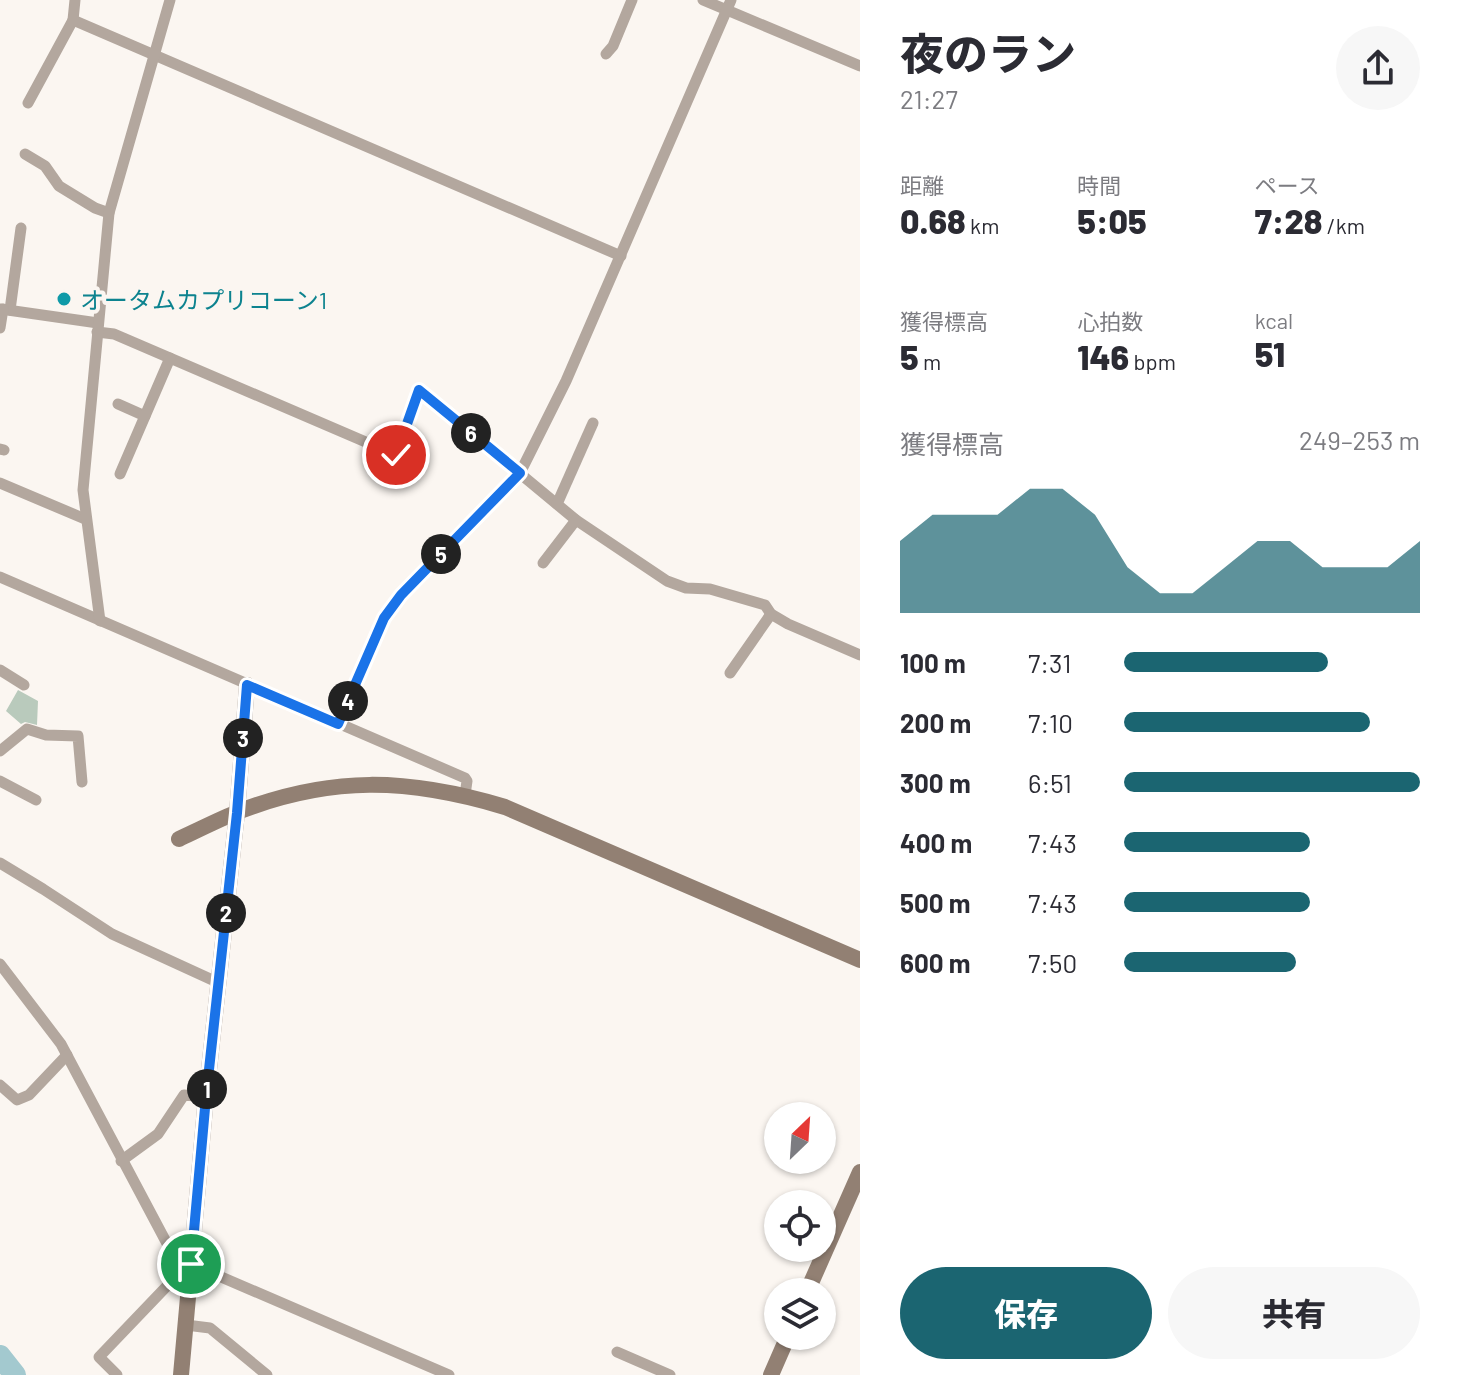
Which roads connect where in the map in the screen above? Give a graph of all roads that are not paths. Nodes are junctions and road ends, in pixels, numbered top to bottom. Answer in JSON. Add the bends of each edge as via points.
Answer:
{"nodes":[{"id":1,"x":75,"y":0,"type":"edge"},
{"id":2,"x":170,"y":0,"type":"edge"},
{"id":3,"x":632,"y":0,"type":"edge"},
{"id":4,"x":703,"y":0,"type":"edge"},
{"id":5,"x":729,"y":5,"type":"edge"},
{"id":6,"x":73,"y":20,"type":"junction"},
{"id":7,"x":606,"y":54,"type":"dead end"},
{"id":8,"x":155,"y":55,"type":"junction"},
{"id":9,"x":860,"y":66,"type":"edge"},
{"id":10,"x":28,"y":103,"type":"dead end"},
{"id":11,"x":25,"y":154,"type":"dead end"},
{"id":12,"x":109,"y":213,"type":"junction"},
{"id":13,"x":21,"y":228,"type":"dead end"},
{"id":14,"x":621,"y":256,"type":"junction"},
{"id":15,"x":4,"y":309,"type":"edge"},
{"id":16,"x":0,"y":328,"type":"edge"},
{"id":17,"x":98,"y":328,"type":"junction"},
{"id":18,"x":170,"y":358,"type":"junction"},
{"id":19,"x":118,"y":404,"type":"dead end"},
{"id":20,"x":145,"y":416,"type":"junction"},
{"id":21,"x":593,"y":423,"type":"dead end"},
{"id":22,"x":520,"y":473,"type":"junction"},
{"id":23,"x":120,"y":474,"type":"dead end"},
{"id":24,"x":0,"y":483,"type":"edge"},
{"id":25,"x":557,"y":504,"type":"junction"},
{"id":26,"x":85,"y":519,"type":"junction"},
{"id":27,"x":576,"y":520,"type":"junction"},
{"id":28,"x":543,"y":563,"type":"dead end"},
{"id":29,"x":0,"y":577,"type":"edge"},
{"id":30,"x":771,"y":614,"type":"junction"},
{"id":31,"x":100,"y":621,"type":"junction"},
{"id":32,"x":860,"y":655,"type":"edge"},
{"id":33,"x":0,"y":670,"type":"edge"},
{"id":34,"x":730,"y":673,"type":"dead end"},
{"id":35,"x":24,"y":685,"type":"dead end"},
{"id":36,"x":247,"y":685,"type":"junction"},
{"id":37,"x":338,"y":724,"type":"junction"},
{"id":38,"x":0,"y":751,"type":"edge"},
{"id":39,"x":0,"y":781,"type":"edge"},
{"id":40,"x":82,"y":782,"type":"dead end"},
{"id":41,"x":465,"y":795,"type":"junction"},
{"id":42,"x":36,"y":800,"type":"dead end"},
{"id":43,"x":237,"y":813,"type":"junction"},
{"id":44,"x":179,"y":839,"type":"dead end"},
{"id":45,"x":0,"y":863,"type":"edge"},
{"id":46,"x":860,"y":960,"type":"edge"},
{"id":47,"x":0,"y":964,"type":"edge"},
{"id":48,"x":219,"y":983,"type":"junction"},
{"id":49,"x":67,"y":1055,"type":"junction"},
{"id":50,"x":0,"y":1085,"type":"edge"},
{"id":51,"x":206,"y":1097,"type":"junction"},
{"id":52,"x":121,"y":1161,"type":"junction"},
{"id":53,"x":860,"y":1172,"type":"edge"},
{"id":54,"x":191,"y":1264,"type":"junction"},
{"id":55,"x":813,"y":1278,"type":"edge"},
{"id":56,"x":166,"y":1287,"type":"dead end"},
{"id":57,"x":186,"y":1325,"type":"junction"},
{"id":58,"x":782,"y":1350,"type":"edge"},
{"id":59,"x":617,"y":1352,"type":"dead end"},
{"id":60,"x":261,"y":1373,"type":"edge"},
{"id":61,"x":117,"y":1375,"type":"edge"},
{"id":62,"x":181,"y":1375,"type":"edge"},
{"id":63,"x":449,"y":1375,"type":"edge"},
{"id":64,"x":670,"y":1375,"type":"edge"},
{"id":65,"x":771,"y":1375,"type":"edge"}],
"edges":[{"from":1,"to":6,"type":"street"},
{"from":2,"to":8,"type":"street"},
{"from":3,"to":7,"type":"street"},
{"from":4,"to":5,"type":"street"},
{"from":5,"to":9,"type":"street"},
{"from":5,"to":14,"type":"street"},
{"from":6,"to":8,"type":"street"},
{"from":6,"to":10,"type":"street"},
{"from":8,"to":12,"type":"street"},
{"from":8,"to":14,"type":"street"},
{"from":11,"to":12,"type":"street","via":[[45,166],[59,186]]},
{"from":12,"to":17,"type":"street"},
{"from":13,"to":15,"type":"street"},
{"from":14,"to":22,"type":"street"},
{"from":15,"to":16,"type":"street"},
{"from":15,"to":17,"type":"street"},
{"from":17,"to":18,"type":"street"},
{"from":17,"to":26,"type":"street"},
{"from":18,"to":20,"type":"street"},
{"from":18,"to":22,"type":"street","via":[[396,455],[419,390]]},
{"from":19,"to":20,"type":"street"},
{"from":20,"to":23,"type":"street"},
{"from":21,"to":25,"type":"street"},
{"from":22,"to":25,"type":"street"},
{"from":22,"to":37,"type":"street","via":[[384,618]]},
{"from":24,"to":26,"type":"street"},
{"from":25,"to":27,"type":"street"},
{"from":26,"to":31,"type":"street"},
{"from":27,"to":28,"type":"street"},
{"from":27,"to":30,"type":"street","via":[[667,581],[765,605]]},
{"from":29,"to":31,"type":"street"},
{"from":30,"to":32,"type":"street"},
{"from":30,"to":34,"type":"street"},
{"from":31,"to":36,"type":"street"},
{"from":33,"to":35,"type":"street"},
{"from":36,"to":37,"type":"street"},
{"from":36,"to":43,"type":"street"},
{"from":37,"to":41,"type":"street","via":[[465,778]]},
{"from":38,"to":40,"type":"street","via":[[27,729],[78,736]]},
{"from":39,"to":42,"type":"street"},
{"from":41,"to":43,"type":"street","via":[[384,784],[339,786]]},
{"from":41,"to":46,"type":"street","via":[[505,807]]},
{"from":43,"to":44,"type":"street"},
{"from":43,"to":48,"type":"street"},
{"from":45,"to":48,"type":"street","via":[[112,934]]},
{"from":47,"to":49,"type":"street"},
{"from":48,"to":51,"type":"street"},
{"from":49,"to":50,"type":"street","via":[[29,1095],[17,1100]]},
{"from":49,"to":52,"type":"street"},
{"from":51,"to":52,"type":"street","via":[[184,1095],[158,1134]]},
{"from":51,"to":54,"type":"street"},
{"from":52,"to":54,"type":"street","via":[[172,1253]]},
{"from":53,"to":55,"type":"street"},
{"from":54,"to":57,"type":"street"},
{"from":54,"to":63,"type":"street"},
{"from":56,"to":61,"type":"street","via":[[99,1357]]},
{"from":57,"to":60,"type":"street","via":[[210,1328]]},
{"from":57,"to":62,"type":"street"},
{"from":58,"to":65,"type":"street"},
{"from":59,"to":64,"type":"street"}]}
